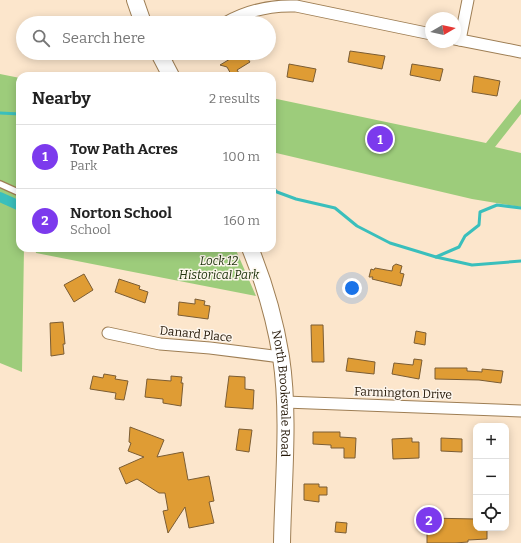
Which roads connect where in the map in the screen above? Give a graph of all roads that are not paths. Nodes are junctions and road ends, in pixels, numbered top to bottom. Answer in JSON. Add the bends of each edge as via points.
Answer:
{"nodes":[{"id":1,"x":136,"y":0,"type":"edge"},
{"id":2,"x":468,"y":0,"type":"edge"},
{"id":3,"x":141,"y":16,"type":"edge"},
{"id":4,"x":240,"y":16,"type":"edge"},
{"id":5,"x":461,"y":28,"type":"edge"},
{"id":6,"x":425,"y":33,"type":"edge"},
{"id":7,"x":461,"y":41,"type":"edge"},
{"id":8,"x":521,"y":52,"type":"edge"},
{"id":9,"x":166,"y":60,"type":"edge"},
{"id":10,"x":170,"y":72,"type":"edge"},
{"id":11,"x":0,"y":184,"type":"edge"},
{"id":12,"x":16,"y":191,"type":"edge"},
{"id":13,"x":251,"y":252,"type":"edge"},
{"id":14,"x":108,"y":333,"type":"dead end"},
{"id":15,"x":281,"y":357,"type":"junction"},
{"id":16,"x":285,"y":402,"type":"junction"},
{"id":17,"x":521,"y":411,"type":"edge"},
{"id":18,"x":282,"y":543,"type":"edge"}],
"edges":[{"from":1,"to":3,"type":"main road"},
{"from":2,"to":5,"type":"street"},
{"from":4,"to":6,"type":"street","via":[[256,9],[276,5],[296,6]]},
{"from":7,"to":8,"type":"street"},
{"from":9,"to":10,"type":"main road"},
{"from":11,"to":12,"type":"lane"},
{"from":13,"to":15,"type":"main road","name":"North Brooksvale Road","via":[[269,306]]},
{"from":14,"to":15,"type":"street","name":"Danard Place","via":[[160,344]]},
{"from":15,"to":16,"type":"main road","name":"North Brooksvale Road"},
{"from":16,"to":17,"type":"street","name":"Farmington Drive"},
{"from":16,"to":18,"type":"main road","name":"North Brooksvale Road"}]}
